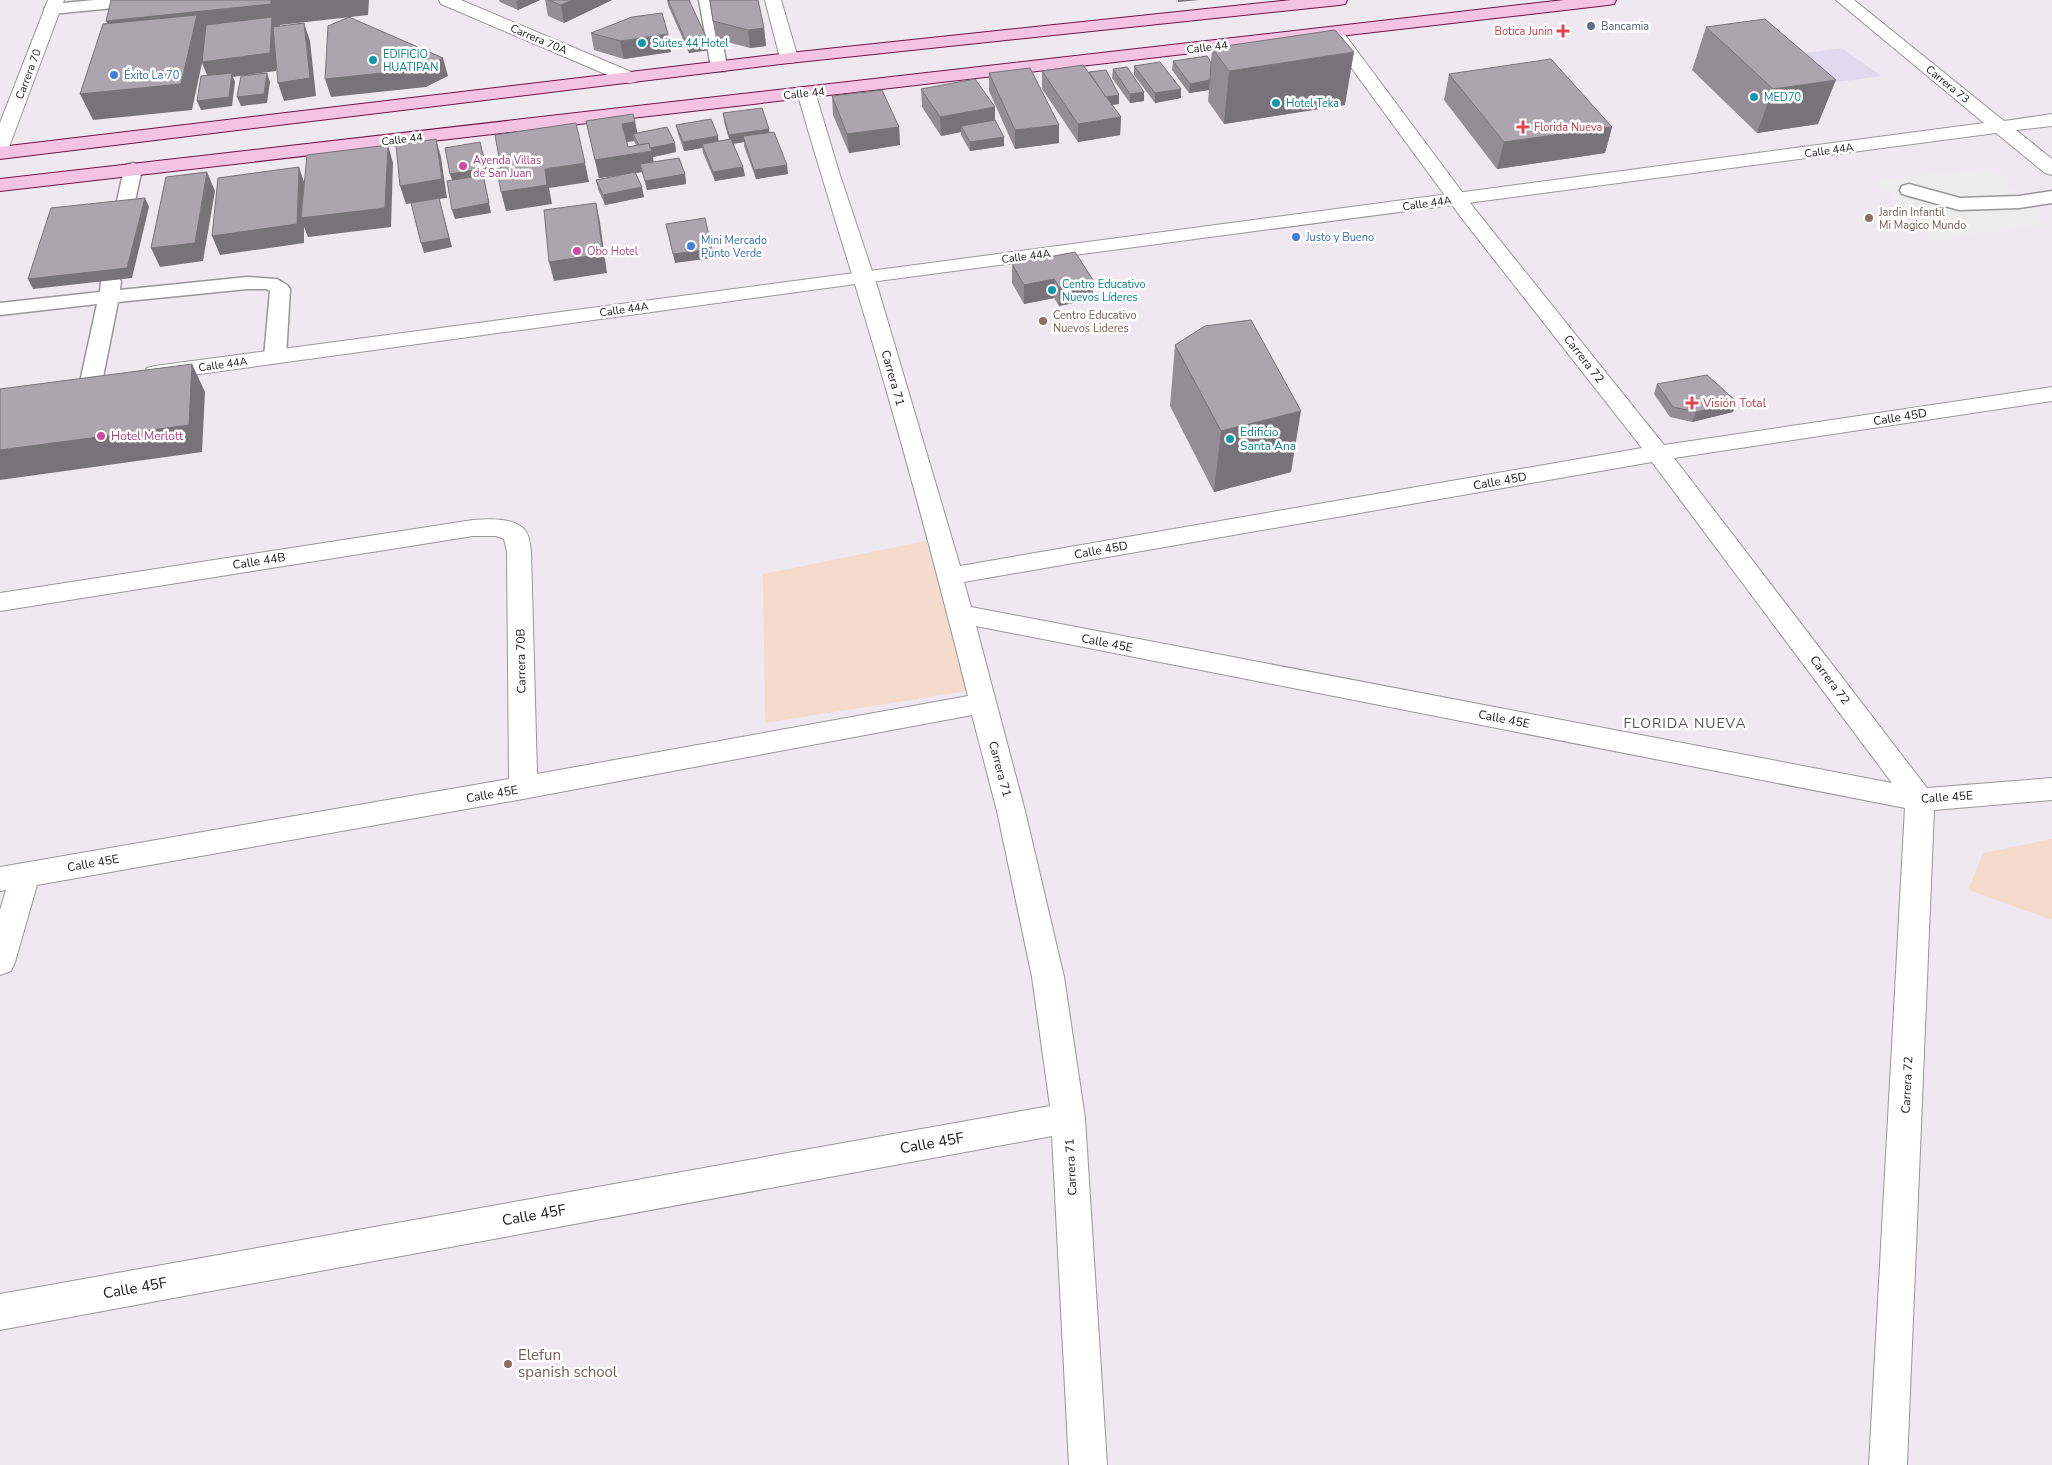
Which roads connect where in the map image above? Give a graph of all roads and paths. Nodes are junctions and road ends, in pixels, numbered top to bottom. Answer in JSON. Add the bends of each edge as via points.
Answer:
{"nodes":[{"id":1,"x":144,"y":0,"type":"edge"},
{"id":2,"x":447,"y":0,"type":"edge"},
{"id":3,"x":707,"y":0,"type":"edge"},
{"id":4,"x":773,"y":0,"type":"edge"},
{"id":5,"x":1331,"y":0,"type":"edge"},
{"id":6,"x":1608,"y":0,"type":"edge"},
{"id":7,"x":1844,"y":0,"type":"edge"},
{"id":8,"x":54,"y":4,"type":"edge"},
{"id":9,"x":1334,"y":32,"type":"junction"},
{"id":10,"x":789,"y":58,"type":"junction"},
{"id":11,"x":719,"y":67,"type":"junction"},
{"id":12,"x":630,"y":78,"type":"junction"},
{"id":13,"x":806,"y":92,"type":"junction"},
{"id":14,"x":2052,"y":120,"type":"edge"},
{"id":15,"x":2001,"y":127,"type":"junction"},
{"id":16,"x":0,"y":147,"type":"edge"},
{"id":17,"x":0,"y":153,"type":"edge"},
{"id":18,"x":133,"y":169,"type":"junction"},
{"id":19,"x":2052,"y":169,"type":"edge"},
{"id":20,"x":0,"y":184,"type":"edge"},
{"id":21,"x":1908,"y":190,"type":"dead end"},
{"id":22,"x":2052,"y":197,"type":"edge"},
{"id":23,"x":1458,"y":199,"type":"junction"},
{"id":24,"x":124,"y":210,"type":"edge"},
{"id":25,"x":863,"y":277,"type":"junction"},
{"id":26,"x":110,"y":289,"type":"junction"},
{"id":27,"x":0,"y":309,"type":"edge"},
{"id":28,"x":275,"y":357,"type":"junction"},
{"id":29,"x":139,"y":375,"type":"edge"},
{"id":30,"x":91,"y":382,"type":"edge"},
{"id":31,"x":2052,"y":394,"type":"edge"},
{"id":32,"x":1658,"y":453,"type":"junction"},
{"id":33,"x":516,"y":535,"type":"joint"},
{"id":34,"x":950,"y":576,"type":"junction"},
{"id":35,"x":0,"y":602,"type":"edge"},
{"id":36,"x":959,"y":614,"type":"junction"},
{"id":37,"x":982,"y":703,"type":"junction"},
{"id":38,"x":523,"y":788,"type":"junction"},
{"id":39,"x":2052,"y":788,"type":"edge"},
{"id":40,"x":1920,"y":800,"type":"junction"},
{"id":41,"x":12,"y":877,"type":"edge"},
{"id":42,"x":0,"y":962,"type":"edge"},
{"id":43,"x":1068,"y":1118,"type":"junction"},
{"id":44,"x":0,"y":1312,"type":"edge"},
{"id":45,"x":1088,"y":1465,"type":"edge"},
{"id":46,"x":1888,"y":1465,"type":"edge"}],
"edges":[{"from":1,"to":8,"type":"lane"},
{"from":2,"to":12,"type":"street","name":"Carrera 70A"},
{"from":3,"to":11,"type":"lane"},
{"from":4,"to":10,"type":"street"},
{"from":5,"to":10,"type":"main road"},
{"from":6,"to":9,"type":"main road","name":"Calle 44"},
{"from":7,"to":15,"type":"street","name":"Carrera 73"},
{"from":8,"to":16,"type":"street","name":"Carrera 70"},
{"from":9,"to":13,"type":"main road","name":"Calle 44"},
{"from":9,"to":23,"type":"street","name":"Carrera 72"},
{"from":10,"to":11,"type":"main road"},
{"from":11,"to":12,"type":"main road"},
{"from":12,"to":17,"type":"main road"},
{"from":13,"to":18,"type":"main road","name":"Calle 44"},
{"from":13,"to":25,"type":"street","name":"Carrera 71"},
{"from":14,"to":15,"type":"street","name":"Calle 44A"},
{"from":15,"to":19,"type":"street","name":"Carrera 73"},
{"from":15,"to":23,"type":"street","name":"Calle 44A"},
{"from":18,"to":20,"type":"main road","name":"Calle 44"},
{"from":18,"to":24,"type":"lane"},
{"from":21,"to":22,"type":"lane","via":[[1959,204],[2019,202]]},
{"from":23,"to":25,"type":"street","name":"Calle 44A"},
{"from":23,"to":32,"type":"street","name":"Carrera 72"},
{"from":25,"to":28,"type":"street","name":"Calle 44A"},
{"from":25,"to":34,"type":"street","name":"Carrera 71"},
{"from":26,"to":27,"type":"lane"},
{"from":26,"to":28,"type":"lane","via":[[270,283],[280,289]]},
{"from":26,"to":30,"type":"lane"},
{"from":28,"to":29,"type":"street","name":"Calle 44A"},
{"from":31,"to":32,"type":"street","name":"Calle 45D"},
{"from":32,"to":34,"type":"street","name":"Calle 45D"},
{"from":32,"to":40,"type":"street","name":"Carrera 72"},
{"from":33,"to":35,"type":"street","name":"Calle 44B","via":[[509,529],[473,528]]},
{"from":33,"to":38,"type":"street","name":"Carrera 70B","via":[[519,552]]},
{"from":34,"to":36,"type":"street","name":"Carrera 71"},
{"from":36,"to":37,"type":"street","name":"Carrera 71"},
{"from":36,"to":40,"type":"street","name":"Calle 45E"},
{"from":37,"to":38,"type":"street","name":"Calle 45E"},
{"from":37,"to":43,"type":"street","name":"Carrera 71","via":[[1011,811],[1048,977]]},
{"from":38,"to":41,"type":"street","name":"Calle 45E"},
{"from":39,"to":40,"type":"street","name":"Calle 45E"},
{"from":40,"to":46,"type":"street","name":"Carrera 72"},
{"from":41,"to":42,"type":"street"},
{"from":43,"to":44,"type":"street","name":"Calle 45F"},
{"from":43,"to":45,"type":"street","name":"Carrera 71"}]}
